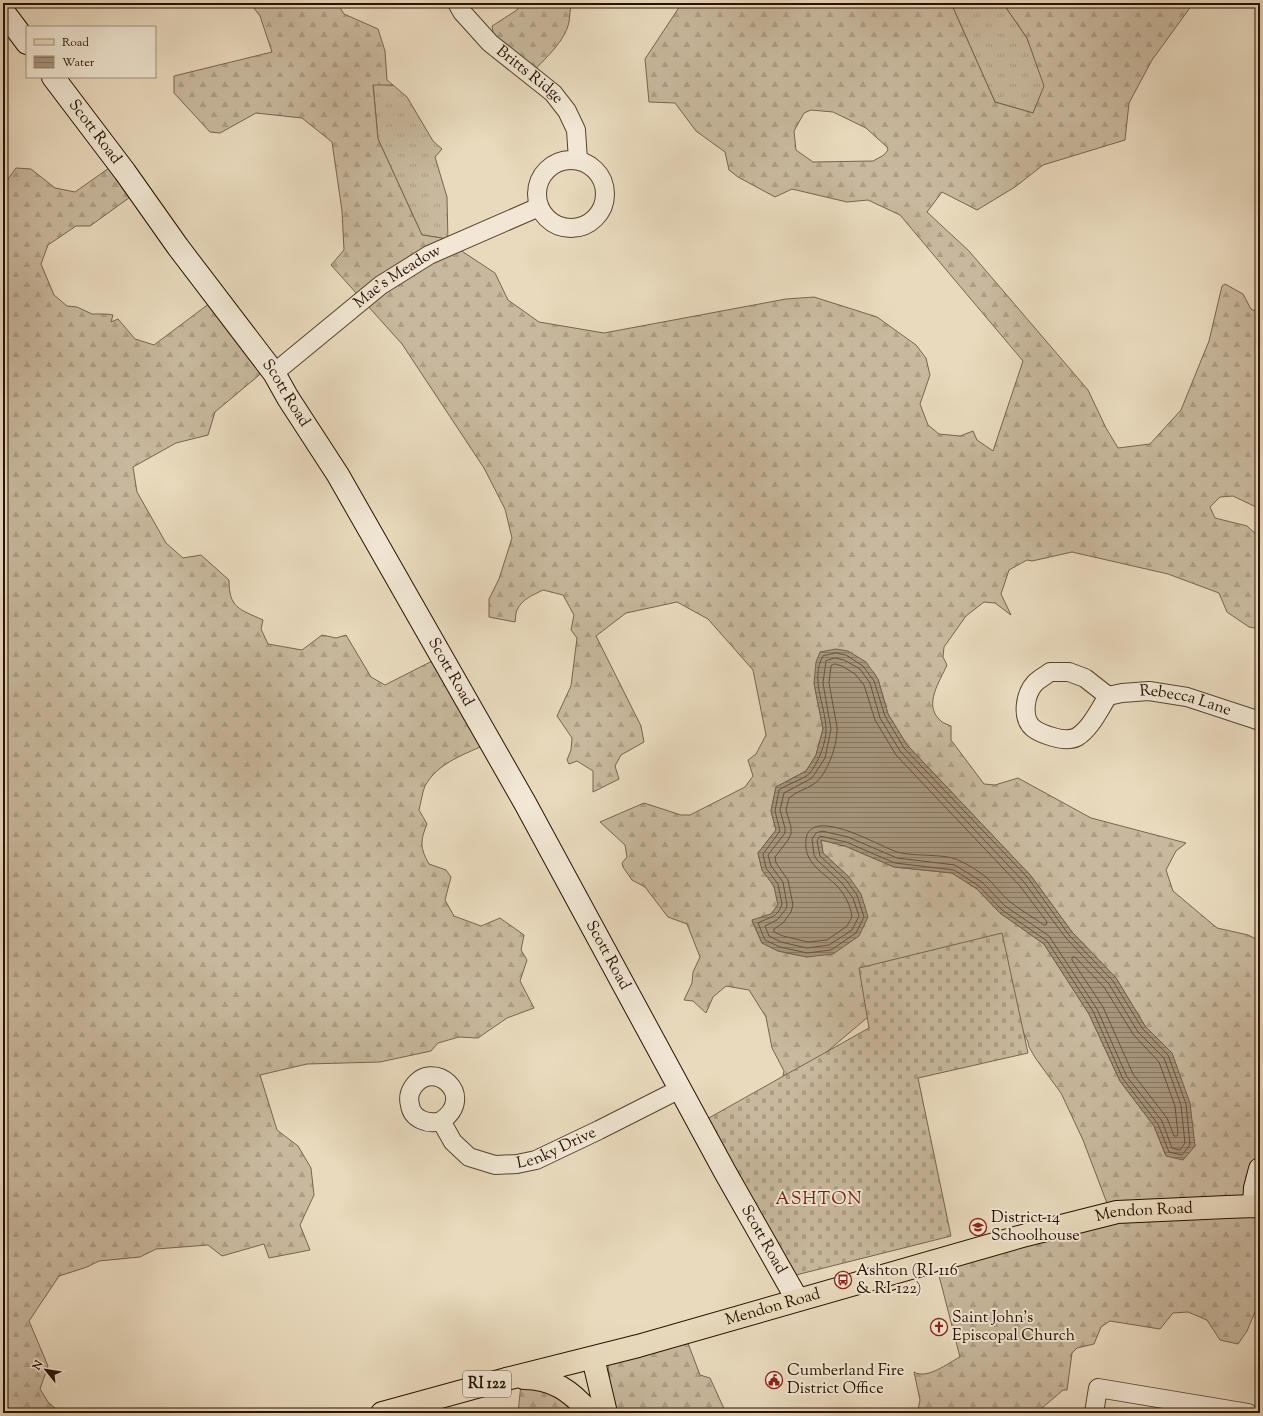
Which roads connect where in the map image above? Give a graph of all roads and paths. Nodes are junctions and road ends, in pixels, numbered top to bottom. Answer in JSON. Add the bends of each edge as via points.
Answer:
{"nodes":[{"id":1,"x":457,"y":3,"type":"edge"},
{"id":2,"x":3,"y":11,"type":"edge"},
{"id":3,"x":26,"y":42,"type":"edge"},
{"id":4,"x":54,"y":78,"type":"edge"},
{"id":5,"x":578,"y":160,"type":"junction"},
{"id":6,"x":539,"y":207,"type":"junction"},
{"id":7,"x":274,"y":374,"type":"junction"},
{"id":8,"x":1108,"y":696,"type":"junction"},
{"id":9,"x":1260,"y":721,"type":"edge"},
{"id":10,"x":680,"y":1089,"type":"junction"},
{"id":11,"x":441,"y":1121,"type":"dead end"},
{"id":12,"x":1260,"y":1169,"type":"edge"},
{"id":13,"x":1257,"y":1207,"type":"edge"},
{"id":14,"x":797,"y":1299,"type":"junction"},
{"id":15,"x":593,"y":1358,"type":"junction"},
{"id":16,"x":506,"y":1379,"type":"junction"},
{"id":17,"x":382,"y":1413,"type":"edge"},
{"id":18,"x":590,"y":1413,"type":"edge"},
{"id":19,"x":606,"y":1413,"type":"edge"},
{"id":20,"x":1094,"y":1413,"type":"edge"},
{"id":21,"x":1248,"y":1413,"type":"edge"}],
"edges":[{"from":1,"to":5,"type":"street","name":"Britts Ridge","via":[[490,43],[553,93],[563,105],[576,130]]},
{"from":2,"to":3,"type":"street"},
{"from":4,"to":7,"type":"street","name":"Scott Road"},
{"from":5,"to":6,"type":"street","via":[[563,160],[550,167],[540,178],[536,193]]},
{"from":5,"to":6,"type":"street","via":[[592,166],[603,179],[606,194],[603,210],[592,222],[578,229],[562,228],[548,221]]},
{"from":6,"to":7,"type":"street","name":"Mae's Meadow","via":[[429,255],[381,285]]},
{"from":7,"to":10,"type":"street","name":"Scott Road","via":[[338,475],[505,769]]},
{"from":8,"to":8,"type":"street","via":[[1085,678],[1069,672],[1050,672],[1035,683],[1026,698],[1026,718],[1033,728],[1046,735],[1067,740],[1076,738],[1088,726]]},
{"from":8,"to":9,"type":"street","name":"Rebecca Lane","via":[[1149,691],[1187,697]]},
{"from":10,"to":11,"type":"street","name":"Lenky Drive","via":[[536,1160],[517,1164],[495,1165],[469,1157],[453,1142]]},
{"from":10,"to":14,"type":"street","name":"Scott Road"},
{"from":12,"to":13,"type":"street","via":[[1255,1188]]},
{"from":13,"to":14,"type":"main road","name":"Mendon Road","via":[[1117,1212],[1026,1234]]},
{"from":14,"to":15,"type":"main road","name":"Mendon Road"},
{"from":15,"to":16,"type":"main road","name":"Mendon Road","number":"RI 122"},
{"from":15,"to":19,"type":"main road"},
{"from":16,"to":17,"type":"main road","name":"Mendon Road","number":"RI 122"},
{"from":16,"to":18,"type":"main road","via":[[527,1378],[555,1384],[570,1392]]},
{"from":20,"to":21,"type":"street","via":[[1098,1388]]}]}
